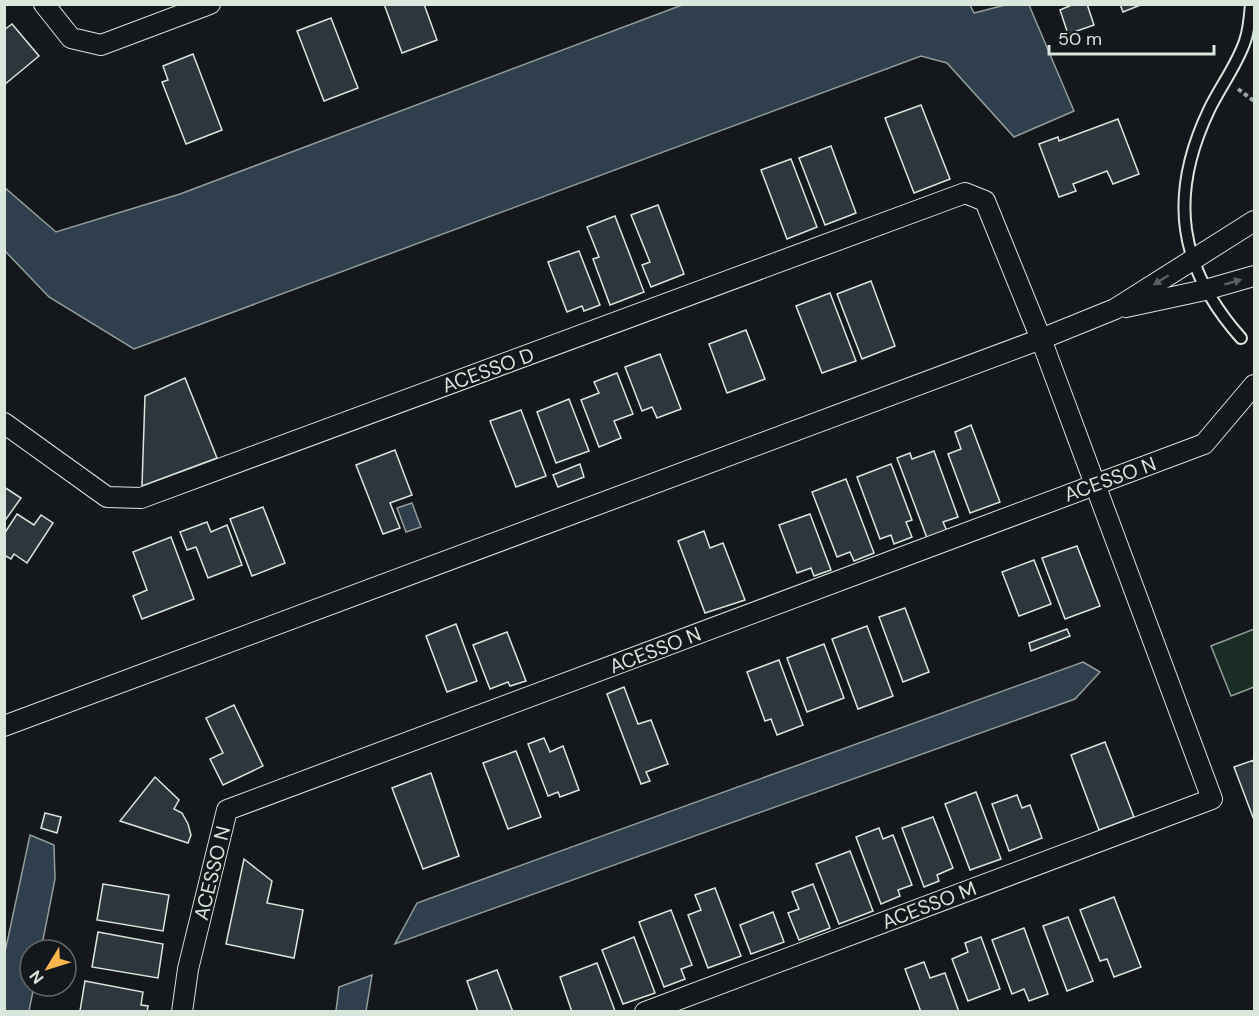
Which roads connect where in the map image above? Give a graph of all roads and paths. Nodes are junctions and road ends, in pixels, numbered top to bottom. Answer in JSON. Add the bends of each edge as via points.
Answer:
{"nodes":[{"id":1,"x":44,"y":4,"type":"edge"},
{"id":2,"x":210,"y":4,"type":"edge"},
{"id":3,"x":1251,"y":4,"type":"edge"},
{"id":4,"x":1254,"y":221,"type":"edge"},
{"id":5,"x":1191,"y":260,"type":"junction"},
{"id":6,"x":1254,"y":276,"type":"edge"},
{"id":7,"x":1205,"y":290,"type":"junction"},
{"id":8,"x":1115,"y":309,"type":"junction"},
{"id":9,"x":1241,"y":338,"type":"dead end"},
{"id":10,"x":1041,"y":339,"type":"junction"},
{"id":11,"x":1254,"y":385,"type":"edge"},
{"id":12,"x":4,"y":423,"type":"edge"},
{"id":13,"x":1096,"y":484,"type":"junction"},
{"id":14,"x":4,"y":726,"type":"edge"},
{"id":15,"x":182,"y":1011,"type":"edge"},
{"id":16,"x":645,"y":1011,"type":"edge"}],
"edges":[{"from":1,"to":2,"type":"street","via":[[71,38],[101,45]]},
{"from":3,"to":5,"type":"lane","via":[[1245,40],[1208,110],[1188,165],[1183,202]]},
{"from":4,"to":5,"type":"street"},
{"from":5,"to":7,"type":"lane"},
{"from":5,"to":8,"type":"street","one_way":true},
{"from":7,"to":6,"type":"street","one_way":true},
{"from":7,"to":8,"type":"street"},
{"from":7,"to":9,"type":"lane"},
{"from":8,"to":10,"type":"street"},
{"from":10,"to":12,"type":"street","name":"ACESSO D","via":[[985,201],[964,193],[141,498],[107,496]]},
{"from":10,"to":13,"type":"street"},
{"from":10,"to":14,"type":"street"},
{"from":11,"to":13,"type":"street","name":"ACESSO N","via":[[1204,444]]},
{"from":13,"to":15,"type":"street","name":"ACESSO N","via":[[227,810],[188,969]]},
{"from":13,"to":16,"type":"street","name":"ACESSO M","via":[[1212,799]]}]}
